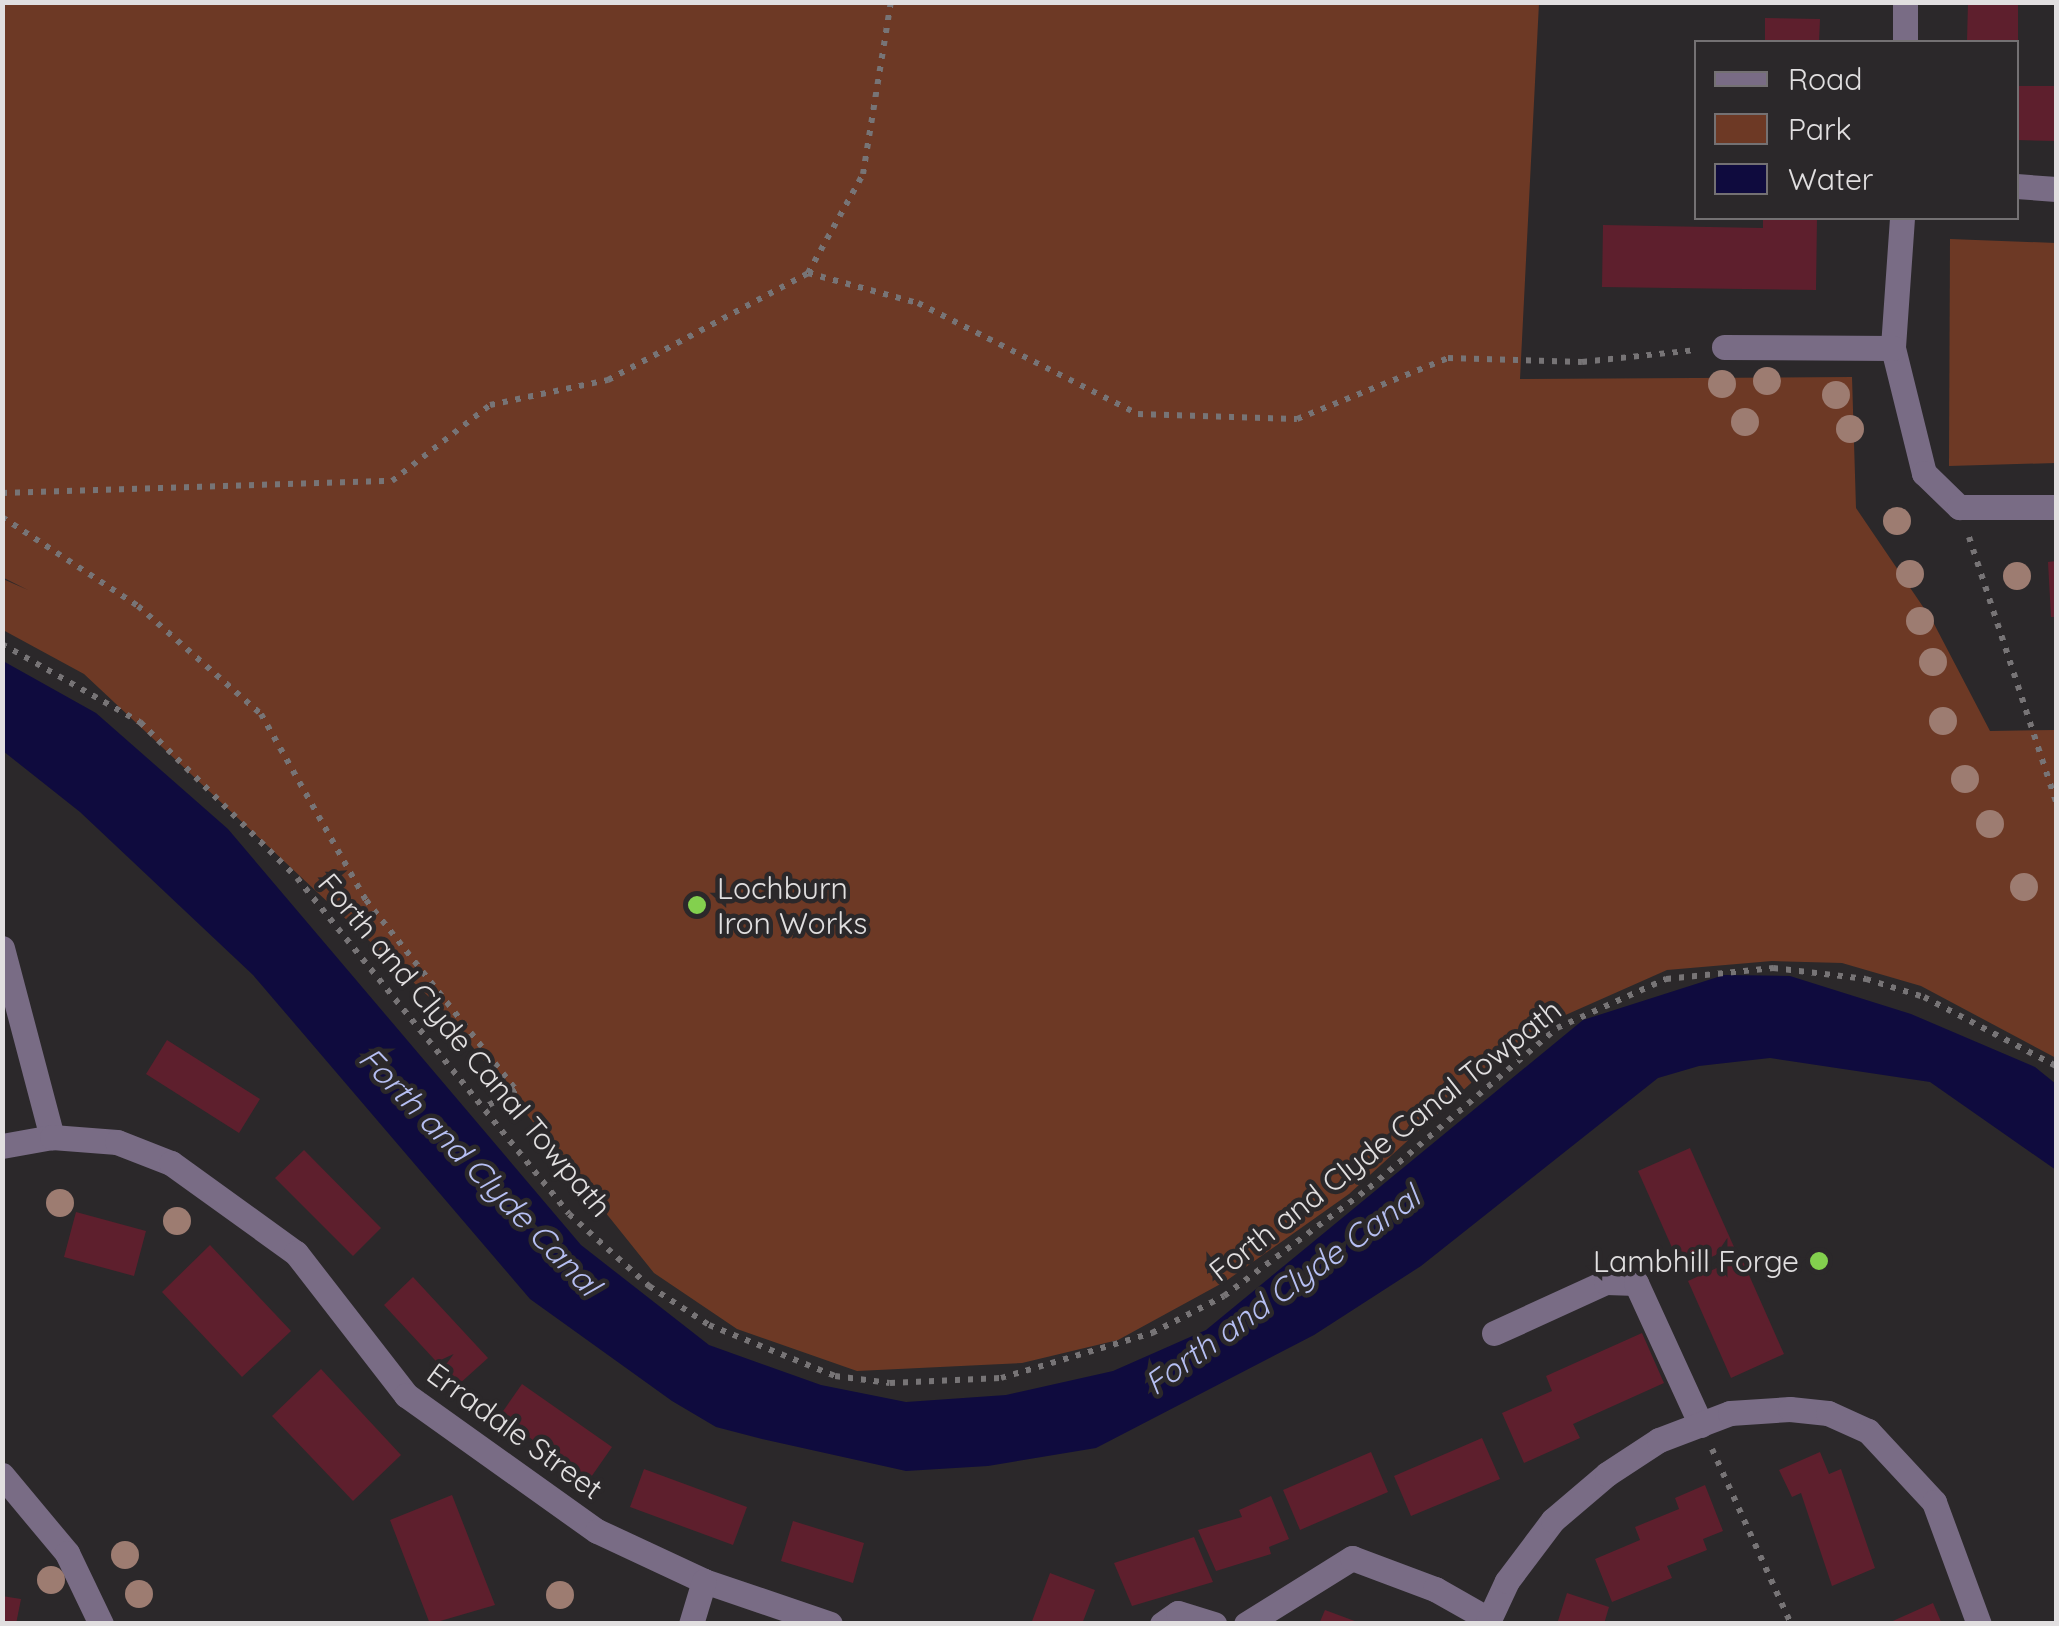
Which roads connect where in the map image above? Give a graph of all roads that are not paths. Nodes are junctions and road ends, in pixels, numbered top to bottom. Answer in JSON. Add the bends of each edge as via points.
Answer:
{"nodes":[{"id":1,"x":1904,"y":2,"type":"edge"},
{"id":2,"x":1904,"y":40,"type":"edge"},
{"id":3,"x":2019,"y":186,"type":"edge"},
{"id":4,"x":2056,"y":188,"type":"edge"},
{"id":5,"x":1902,"y":220,"type":"edge"},
{"id":6,"x":1724,"y":347,"type":"road end"},
{"id":7,"x":1893,"y":348,"type":"junction"},
{"id":8,"x":2056,"y":507,"type":"edge"},
{"id":9,"x":2,"y":948,"type":"edge"},
{"id":10,"x":52,"y":1137,"type":"junction"},
{"id":11,"x":2,"y":1146,"type":"edge"},
{"id":12,"x":1494,"y":1333,"type":"dead end"},
{"id":13,"x":1701,"y":1426,"type":"junction"},
{"id":14,"x":2,"y":1475,"type":"edge"},
{"id":15,"x":704,"y":1582,"type":"junction"},
{"id":16,"x":1488,"y":1621,"type":"edge"},
{"id":17,"x":101,"y":1624,"type":"edge"},
{"id":18,"x":691,"y":1624,"type":"edge"},
{"id":19,"x":830,"y":1624,"type":"edge"},
{"id":20,"x":1162,"y":1624,"type":"edge"},
{"id":21,"x":1214,"y":1624,"type":"edge"},
{"id":22,"x":1246,"y":1624,"type":"edge"},
{"id":23,"x":1978,"y":1624,"type":"edge"}],
"edges":[{"from":1,"to":2,"type":"street"},
{"from":3,"to":4,"type":"street"},
{"from":5,"to":7,"type":"street"},
{"from":6,"to":7,"type":"street"},
{"from":7,"to":8,"type":"street","via":[[1924,472],[1959,507]]},
{"from":9,"to":10,"type":"street"},
{"from":10,"to":11,"type":"street","name":"Erradale Street"},
{"from":10,"to":15,"type":"street","name":"Erradale Street","via":[[117,1142],[172,1163],[296,1253],[406,1395],[597,1530]]},
{"from":12,"to":13,"type":"street","via":[[1606,1282],[1636,1283]]},
{"from":13,"to":16,"type":"street","via":[[1659,1440],[1553,1520],[1507,1581]]},
{"from":13,"to":23,"type":"street","via":[[1730,1413],[1790,1409],[1828,1413],[1868,1431],[1934,1502]]},
{"from":14,"to":17,"type":"street","via":[[68,1553]]},
{"from":15,"to":18,"type":"street"},
{"from":15,"to":19,"type":"street","name":"Erradale Street"},
{"from":16,"to":22,"type":"street","via":[[1435,1589],[1352,1558]]},
{"from":20,"to":21,"type":"street","via":[[1178,1614]]}]}
